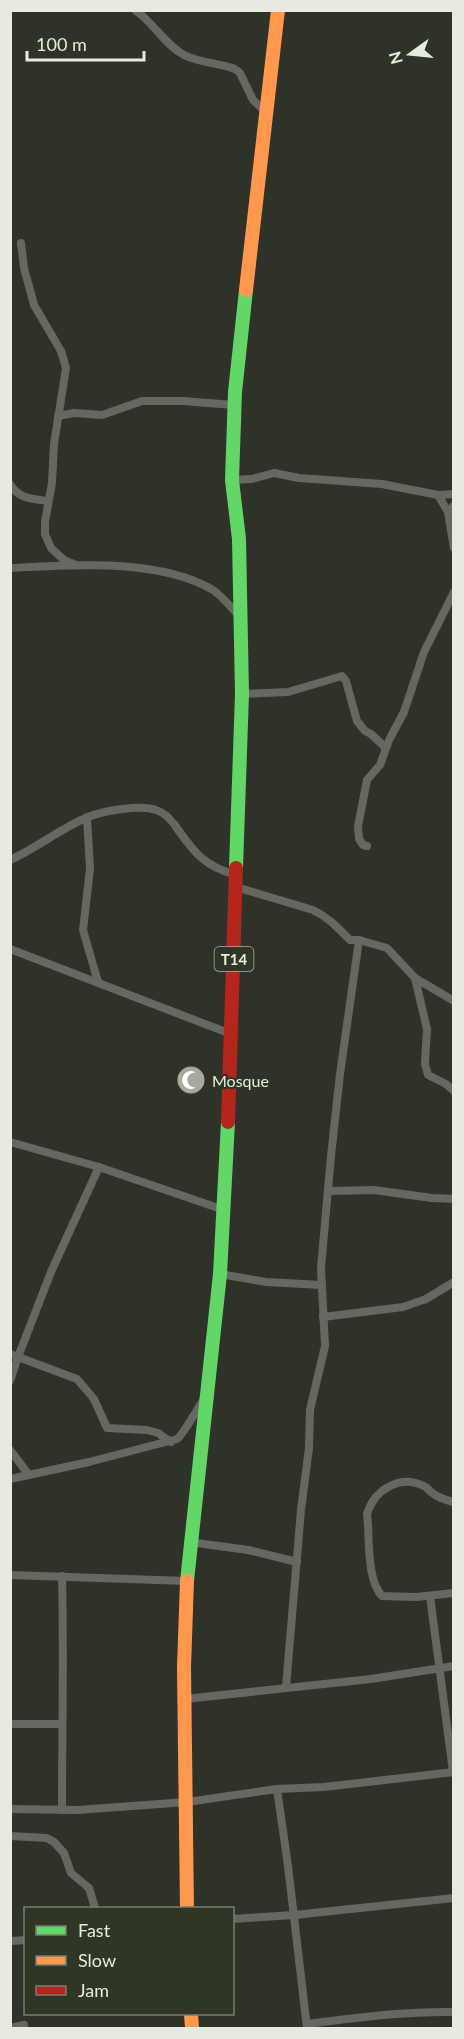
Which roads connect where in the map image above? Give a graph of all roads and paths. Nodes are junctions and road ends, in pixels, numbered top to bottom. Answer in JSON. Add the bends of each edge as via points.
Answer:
{"nodes":[{"id":1,"x":135,"y":10,"type":"edge"},
{"id":2,"x":278,"y":10,"type":"edge"},
{"id":3,"x":265,"y":111,"type":"junction"},
{"id":4,"x":21,"y":243,"type":"dead end"},
{"id":5,"x":234,"y":405,"type":"junction"},
{"id":6,"x":58,"y":416,"type":"junction"},
{"id":7,"x":232,"y":480,"type":"junction"},
{"id":8,"x":10,"y":484,"type":"edge"},
{"id":9,"x":453,"y":494,"type":"edge"},
{"id":10,"x":438,"y":495,"type":"junction"},
{"id":11,"x":48,"y":501,"type":"junction"},
{"id":12,"x":453,"y":505,"type":"edge"},
{"id":13,"x":448,"y":512,"type":"junction"},
{"id":14,"x":453,"y":548,"type":"edge"},
{"id":15,"x":76,"y":565,"type":"junction"},
{"id":16,"x":10,"y":568,"type":"edge"},
{"id":17,"x":453,"y":592,"type":"edge"},
{"id":18,"x":240,"y":617,"type":"junction"},
{"id":19,"x":242,"y":694,"type":"junction"},
{"id":20,"x":386,"y":748,"type":"junction"},
{"id":21,"x":87,"y":818,"type":"junction"},
{"id":22,"x":367,"y":846,"type":"dead end"},
{"id":23,"x":10,"y":860,"type":"edge"},
{"id":24,"x":236,"y":881,"type":"junction"},
{"id":25,"x":359,"y":940,"type":"junction"},
{"id":26,"x":10,"y":949,"type":"edge"},
{"id":27,"x":415,"y":978,"type":"junction"},
{"id":28,"x":98,"y":982,"type":"junction"},
{"id":29,"x":453,"y":1001,"type":"edge"},
{"id":30,"x":231,"y":1034,"type":"junction"},
{"id":31,"x":453,"y":1091,"type":"edge"},
{"id":32,"x":10,"y":1142,"type":"edge"},
{"id":33,"x":99,"y":1167,"type":"junction"},
{"id":34,"x":329,"y":1191,"type":"junction"},
{"id":35,"x":453,"y":1198,"type":"edge"},
{"id":36,"x":224,"y":1210,"type":"junction"},
{"id":37,"x":220,"y":1274,"type":"junction"},
{"id":38,"x":453,"y":1282,"type":"edge"},
{"id":39,"x":321,"y":1285,"type":"junction"},
{"id":40,"x":323,"y":1317,"type":"junction"},
{"id":41,"x":14,"y":1355,"type":"edge"},
{"id":42,"x":10,"y":1381,"type":"edge"},
{"id":43,"x":207,"y":1396,"type":"junction"},
{"id":44,"x":171,"y":1442,"type":"junction"},
{"id":45,"x":10,"y":1450,"type":"edge"},
{"id":46,"x":29,"y":1475,"type":"junction"},
{"id":47,"x":10,"y":1479,"type":"edge"},
{"id":48,"x":453,"y":1502,"type":"edge"},
{"id":49,"x":189,"y":1542,"type":"junction"},
{"id":50,"x":297,"y":1562,"type":"junction"},
{"id":51,"x":10,"y":1575,"type":"edge"},
{"id":52,"x":62,"y":1576,"type":"junction"},
{"id":53,"x":187,"y":1581,"type":"junction"},
{"id":54,"x":453,"y":1593,"type":"edge"},
{"id":55,"x":430,"y":1596,"type":"junction"},
{"id":56,"x":453,"y":1666,"type":"edge"},
{"id":57,"x":440,"y":1669,"type":"junction"},
{"id":58,"x":286,"y":1687,"type":"junction"},
{"id":59,"x":185,"y":1699,"type":"junction"},
{"id":60,"x":10,"y":1724,"type":"edge"},
{"id":61,"x":62,"y":1724,"type":"junction"},
{"id":62,"x":453,"y":1772,"type":"edge"},
{"id":63,"x":277,"y":1789,"type":"junction"},
{"id":64,"x":187,"y":1802,"type":"junction"},
{"id":65,"x":10,"y":1809,"type":"edge"},
{"id":66,"x":62,"y":1810,"type":"junction"},
{"id":67,"x":10,"y":1836,"type":"edge"},
{"id":68,"x":453,"y":1898,"type":"edge"},
{"id":69,"x":95,"y":1907,"type":"edge"},
{"id":70,"x":187,"y":1907,"type":"edge"},
{"id":71,"x":294,"y":1916,"type":"junction"},
{"id":72,"x":234,"y":1919,"type":"edge"},
{"id":73,"x":453,"y":2012,"type":"edge"},
{"id":74,"x":24,"y":2025,"type":"dead end"},
{"id":75,"x":307,"y":2026,"type":"edge"},
{"id":76,"x":10,"y":2028,"type":"edge"}],
"edges":[{"from":1,"to":3,"type":"street","via":[[182,54],[235,69],[253,100]]},
{"from":2,"to":3,"type":"highway","number":"T14"},
{"from":3,"to":5,"type":"highway","number":"T14"},
{"from":4,"to":6,"type":"street","via":[[34,305],[65,363]]},
{"from":5,"to":6,"type":"street","via":[[142,401],[102,415]]},
{"from":5,"to":7,"type":"highway","number":"T14"},
{"from":6,"to":11,"type":"street"},
{"from":7,"to":10,"type":"street","via":[[274,473],[398,486]]},
{"from":7,"to":18,"type":"highway","number":"T14","via":[[239,539]]},
{"from":8,"to":11,"type":"street","via":[[19,495]]},
{"from":9,"to":10,"type":"street"},
{"from":10,"to":13,"type":"street"},
{"from":11,"to":15,"type":"street","via":[[46,541],[58,556]]},
{"from":12,"to":13,"type":"street"},
{"from":13,"to":14,"type":"street"},
{"from":15,"to":16,"type":"street"},
{"from":15,"to":18,"type":"street","via":[[141,568],[182,577],[215,591]]},
{"from":17,"to":20,"type":"street"},
{"from":18,"to":19,"type":"highway","number":"T14"},
{"from":19,"to":20,"type":"street","via":[[288,692],[342,676],[357,721]]},
{"from":19,"to":24,"type":"highway","number":"T14"},
{"from":20,"to":22,"type":"street","via":[[363,794],[358,833],[360,843]]},
{"from":21,"to":23,"type":"street"},
{"from":21,"to":24,"type":"street","via":[[137,808],[157,810],[173,822],[208,864]]},
{"from":21,"to":28,"type":"street","via":[[90,869],[83,930]]},
{"from":24,"to":25,"type":"street","via":[[313,910],[329,918],[350,940]]},
{"from":24,"to":30,"type":"highway","number":"T14"},
{"from":25,"to":27,"type":"street","via":[[387,948]]},
{"from":25,"to":34,"type":"street"},
{"from":26,"to":28,"type":"street"},
{"from":27,"to":29,"type":"street"},
{"from":27,"to":31,"type":"street","via":[[427,1029],[428,1075]]},
{"from":28,"to":30,"type":"street"},
{"from":30,"to":36,"type":"highway","number":"T14"},
{"from":32,"to":33,"type":"street"},
{"from":33,"to":36,"type":"street"},
{"from":33,"to":41,"type":"street"},
{"from":34,"to":35,"type":"street"},
{"from":34,"to":39,"type":"street"},
{"from":36,"to":37,"type":"highway","number":"T14"},
{"from":37,"to":39,"type":"street"},
{"from":37,"to":43,"type":"highway","number":"T14"},
{"from":38,"to":40,"type":"street","via":[[426,1299],[403,1307]]},
{"from":39,"to":40,"type":"street"},
{"from":40,"to":50,"type":"street","via":[[325,1346],[312,1397]]},
{"from":41,"to":42,"type":"street"},
{"from":41,"to":44,"type":"street","via":[[77,1379],[94,1399],[107,1428],[147,1430]]},
{"from":43,"to":44,"type":"street","via":[[182,1436]]},
{"from":43,"to":49,"type":"highway","number":"T14"},
{"from":44,"to":46,"type":"street"},
{"from":45,"to":46,"type":"street"},
{"from":46,"to":47,"type":"street"},
{"from":48,"to":55,"type":"street","via":[[423,1485],[388,1485],[368,1514],[372,1572],[378,1592],[388,1598]]},
{"from":49,"to":50,"type":"street"},
{"from":49,"to":53,"type":"highway","number":"T14"},
{"from":50,"to":58,"type":"street"},
{"from":51,"to":52,"type":"street"},
{"from":52,"to":53,"type":"street"},
{"from":52,"to":61,"type":"street"},
{"from":53,"to":59,"type":"highway","number":"T14"},
{"from":54,"to":55,"type":"street"},
{"from":55,"to":57,"type":"street"},
{"from":56,"to":57,"type":"street"},
{"from":57,"to":58,"type":"street"},
{"from":57,"to":62,"type":"street"},
{"from":58,"to":59,"type":"street"},
{"from":59,"to":64,"type":"highway","number":"T14"},
{"from":60,"to":61,"type":"street"},
{"from":61,"to":66,"type":"street"},
{"from":62,"to":63,"type":"street"},
{"from":63,"to":64,"type":"street"},
{"from":63,"to":71,"type":"street"},
{"from":64,"to":66,"type":"street"},
{"from":64,"to":70,"type":"highway","number":"T14"},
{"from":65,"to":66,"type":"street"},
{"from":67,"to":69,"type":"street","via":[[47,1838],[54,1842],[64,1853],[71,1873],[89,1888]]},
{"from":68,"to":71,"type":"street"},
{"from":71,"to":72,"type":"street"},
{"from":71,"to":75,"type":"street"},
{"from":73,"to":75,"type":"street","via":[[367,2016]]},
{"from":74,"to":76,"type":"street"}]}
